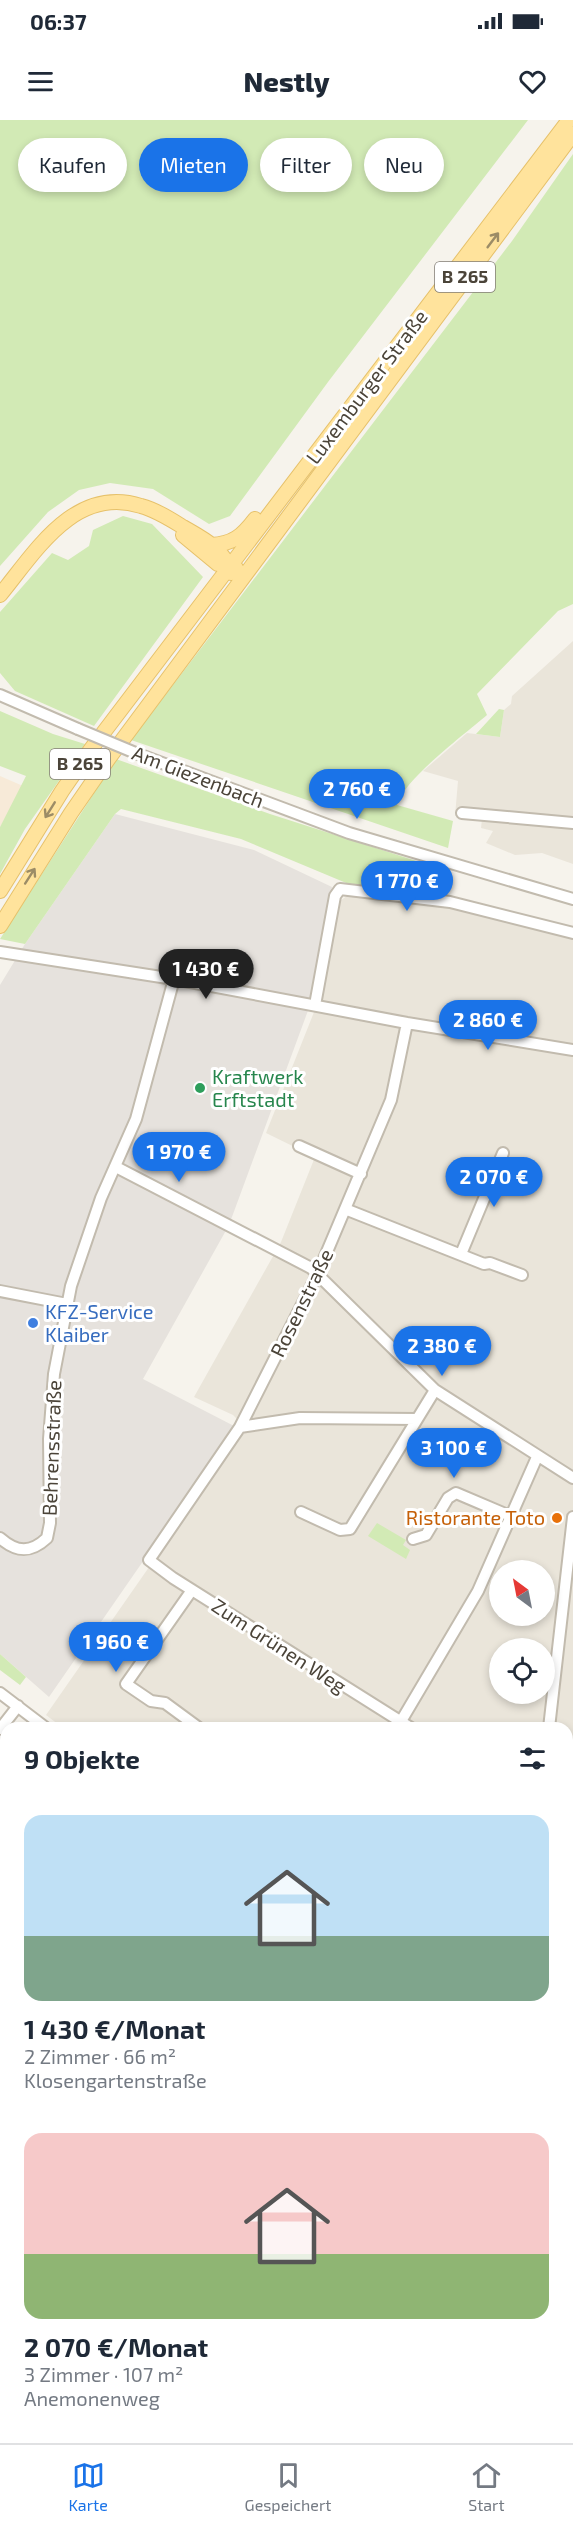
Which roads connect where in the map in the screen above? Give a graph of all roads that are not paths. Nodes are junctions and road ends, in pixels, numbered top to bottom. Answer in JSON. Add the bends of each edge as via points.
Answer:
{"nodes":[{"id":1,"x":569,"y":120,"type":"edge"},
{"id":2,"x":573,"y":134,"type":"edge"},
{"id":3,"x":443,"y":287,"type":"junction"},
{"id":4,"x":298,"y":505,"type":"junction"},
{"id":5,"x":208,"y":549,"type":"junction"},
{"id":6,"x":230,"y":568,"type":"junction"},
{"id":7,"x":0,"y":595,"type":"edge"},
{"id":8,"x":205,"y":600,"type":"junction"},
{"id":9,"x":0,"y":695,"type":"edge"},
{"id":10,"x":71,"y":813,"type":"junction"},
{"id":11,"x":462,"y":813,"type":"dead end"},
{"id":12,"x":573,"y":823,"type":"edge"},
{"id":13,"x":0,"y":891,"type":"edge"},
{"id":14,"x":573,"y":899,"type":"edge"},
{"id":15,"x":0,"y":926,"type":"edge"},
{"id":16,"x":573,"y":933,"type":"edge"},
{"id":17,"x":5,"y":952,"type":"edge"},
{"id":18,"x":174,"y":979,"type":"junction"},
{"id":19,"x":315,"y":1005,"type":"junction"},
{"id":20,"x":407,"y":1023,"type":"junction"},
{"id":21,"x":573,"y":1050,"type":"edge"},
{"id":22,"x":299,"y":1146,"type":"dead end"},
{"id":23,"x":502,"y":1153,"type":"dead end"},
{"id":24,"x":116,"y":1167,"type":"junction"},
{"id":25,"x":361,"y":1174,"type":"junction"},
{"id":26,"x":345,"y":1209,"type":"junction"},
{"id":27,"x":461,"y":1254,"type":"junction"},
{"id":28,"x":318,"y":1273,"type":"junction"},
{"id":29,"x":522,"y":1275,"type":"dead end"},
{"id":30,"x":0,"y":1291,"type":"edge"},
{"id":31,"x":67,"y":1304,"type":"junction"},
{"id":32,"x":435,"y":1390,"type":"junction"},
{"id":33,"x":417,"y":1419,"type":"junction"},
{"id":34,"x":240,"y":1427,"type":"junction"},
{"id":35,"x":537,"y":1456,"type":"junction"},
{"id":36,"x":573,"y":1478,"type":"edge"},
{"id":37,"x":301,"y":1512,"type":"dead end"},
{"id":38,"x":510,"y":1516,"type":"junction"},
{"id":39,"x":573,"y":1517,"type":"edge"},
{"id":40,"x":0,"y":1538,"type":"edge"},
{"id":41,"x":413,"y":1539,"type":"dead end"},
{"id":42,"x":149,"y":1560,"type":"joint"},
{"id":43,"x":192,"y":1590,"type":"junction"},
{"id":44,"x":0,"y":1693,"type":"edge"},
{"id":45,"x":18,"y":1706,"type":"junction"},
{"id":46,"x":5,"y":1722,"type":"edge"},
{"id":47,"x":38,"y":1722,"type":"edge"},
{"id":48,"x":191,"y":1722,"type":"edge"},
{"id":49,"x":397,"y":1722,"type":"edge"},
{"id":50,"x":405,"y":1722,"type":"edge"},
{"id":51,"x":550,"y":1722,"type":"edge"}],
"edges":[{"from":1,"to":3,"type":"main road","name":"Luxemburger Straße","number":"B 265"},
{"from":4,"to":2,"type":"main road","name":"Luxemburger Straße","number":"B 265","one_way":true},
{"from":3,"to":5,"type":"main road","via":[[406,321],[242,536]]},
{"from":3,"to":6,"type":"main road","name":"Luxemburger Straße","number":"B 265"},
{"from":4,"to":6,"type":"main road","via":[[244,565]]},
{"from":4,"to":10,"type":"main road","number":"B 265"},
{"from":5,"to":6,"type":"main road","via":[[218,564]]},
{"from":5,"to":7,"type":"main road","via":[[150,509],[107,501],[86,508],[51,533]]},
{"from":5,"to":8,"type":"main road","number":"B 265","via":[[211,576]]},
{"from":6,"to":8,"type":"main road","number":"B 265"},
{"from":6,"to":10,"type":"main road","via":[[229,583],[130,714],[84,785]]},
{"from":8,"to":13,"type":"main road","number":"B 265","one_way":true,"via":[[91,749]]},
{"from":9,"to":14,"type":"street","name":"Am Giezenbach","bridge":true,"via":[[138,754],[350,833]]},
{"from":15,"to":10,"type":"main road","number":"B 265","one_way":true},
{"from":11,"to":12,"type":"street"},
{"from":16,"to":19,"type":"street","via":[[450,902],[340,889],[335,896]]},
{"from":17,"to":18,"type":"street"},
{"from":18,"to":19,"type":"street"},
{"from":18,"to":24,"type":"street","name":"Behrensstraße","via":[[136,1119]]},
{"from":19,"to":20,"type":"street"},
{"from":20,"to":21,"type":"street"},
{"from":20,"to":25,"type":"street","name":"Rosenstraße","via":[[391,1100]]},
{"from":22,"to":25,"type":"street"},
{"from":23,"to":27,"type":"street"},
{"from":24,"to":28,"type":"street"},
{"from":24,"to":31,"type":"street","name":"Behrensstraße","via":[[101,1198]]},
{"from":25,"to":26,"type":"street","name":"Rosenstraße"},
{"from":26,"to":27,"type":"street"},
{"from":26,"to":28,"type":"street","name":"Rosenstraße"},
{"from":27,"to":29,"type":"street"},
{"from":28,"to":32,"type":"street"},
{"from":28,"to":34,"type":"street","name":"Rosenstraße"},
{"from":30,"to":31,"type":"street"},
{"from":31,"to":40,"type":"street","name":"Behrensstraße","via":[[54,1374],[47,1538],[31,1550],[20,1551]]},
{"from":32,"to":33,"type":"street"},
{"from":32,"to":35,"type":"street"},
{"from":33,"to":34,"type":"street","via":[[300,1418]]},
{"from":33,"to":37,"type":"street","via":[[350,1529],[340,1530]]},
{"from":34,"to":42,"type":"street","name":"Rosenstraße"},
{"from":35,"to":36,"type":"street"},
{"from":35,"to":38,"type":"street"},
{"from":38,"to":41,"type":"street","via":[[456,1493],[448,1498],[426,1535]]},
{"from":38,"to":50,"type":"street","via":[[478,1591]]},
{"from":39,"to":51,"type":"street"},
{"from":42,"to":43,"type":"street","name":"Zum Grünen Weg"},
{"from":43,"to":48,"type":"street","via":[[126,1684],[151,1701],[165,1703]]},
{"from":43,"to":49,"type":"street","name":"Zum Grünen Weg"},
{"from":44,"to":45,"type":"street"},
{"from":45,"to":46,"type":"street"},
{"from":45,"to":47,"type":"street"}]}
